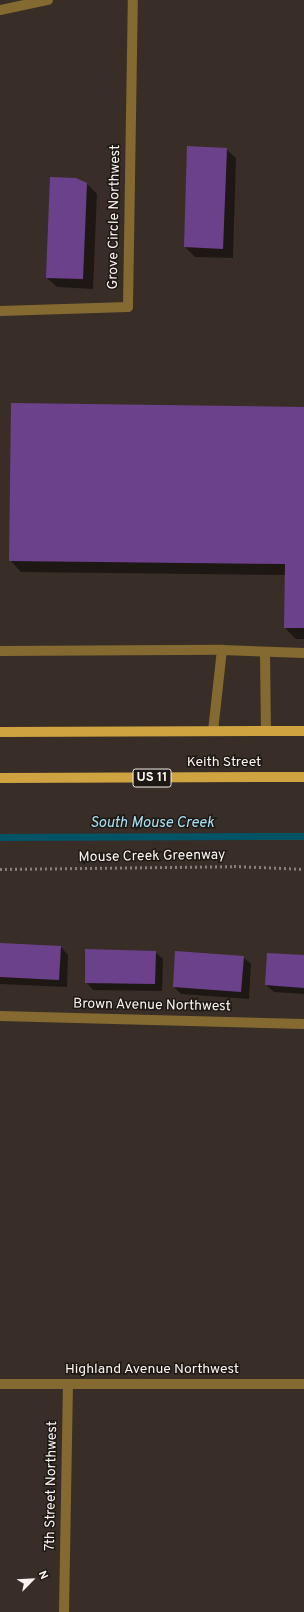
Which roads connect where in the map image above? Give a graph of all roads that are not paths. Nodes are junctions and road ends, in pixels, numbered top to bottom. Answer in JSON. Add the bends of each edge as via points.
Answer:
{"nodes":[{"id":1,"x":48,"y":0,"type":"edge"},
{"id":2,"x":133,"y":0,"type":"edge"},
{"id":3,"x":0,"y":10,"type":"edge"},
{"id":4,"x":0,"y":311,"type":"edge"},
{"id":5,"x":222,"y":650,"type":"junction"},
{"id":6,"x":0,"y":651,"type":"edge"},
{"id":7,"x":265,"y":653,"type":"junction"},
{"id":8,"x":304,"y":653,"type":"edge"},
{"id":9,"x":213,"y":731,"type":"junction"},
{"id":10,"x":266,"y":731,"type":"junction"},
{"id":11,"x":304,"y":731,"type":"edge"},
{"id":12,"x":0,"y":732,"type":"edge"},
{"id":13,"x":304,"y":777,"type":"edge"},
{"id":14,"x":0,"y":778,"type":"edge"},
{"id":15,"x":0,"y":1016,"type":"edge"},
{"id":16,"x":304,"y":1024,"type":"edge"},
{"id":17,"x":0,"y":1384,"type":"edge"},
{"id":18,"x":68,"y":1384,"type":"junction"},
{"id":19,"x":304,"y":1384,"type":"edge"},
{"id":20,"x":64,"y":1612,"type":"edge"}],
"edges":[{"from":1,"to":3,"type":"street"},
{"from":2,"to":4,"type":"street","name":"Grove Circle Northwest","via":[[128,307]]},
{"from":5,"to":6,"type":"street"},
{"from":5,"to":7,"type":"street"},
{"from":5,"to":9,"type":"street"},
{"from":7,"to":8,"type":"street"},
{"from":7,"to":10,"type":"street"},
{"from":9,"to":10,"type":"main road"},
{"from":9,"to":12,"type":"main road"},
{"from":10,"to":11,"type":"main road"},
{"from":13,"to":14,"type":"main road","name":"Keith Street","number":"US 11"},
{"from":15,"to":16,"type":"street","name":"Brown Avenue Northwest"},
{"from":17,"to":18,"type":"street","name":"Highland Avenue Northwest"},
{"from":18,"to":19,"type":"street","name":"Highland Avenue Northwest"},
{"from":18,"to":20,"type":"street","name":"7th Street Northwest"}]}
